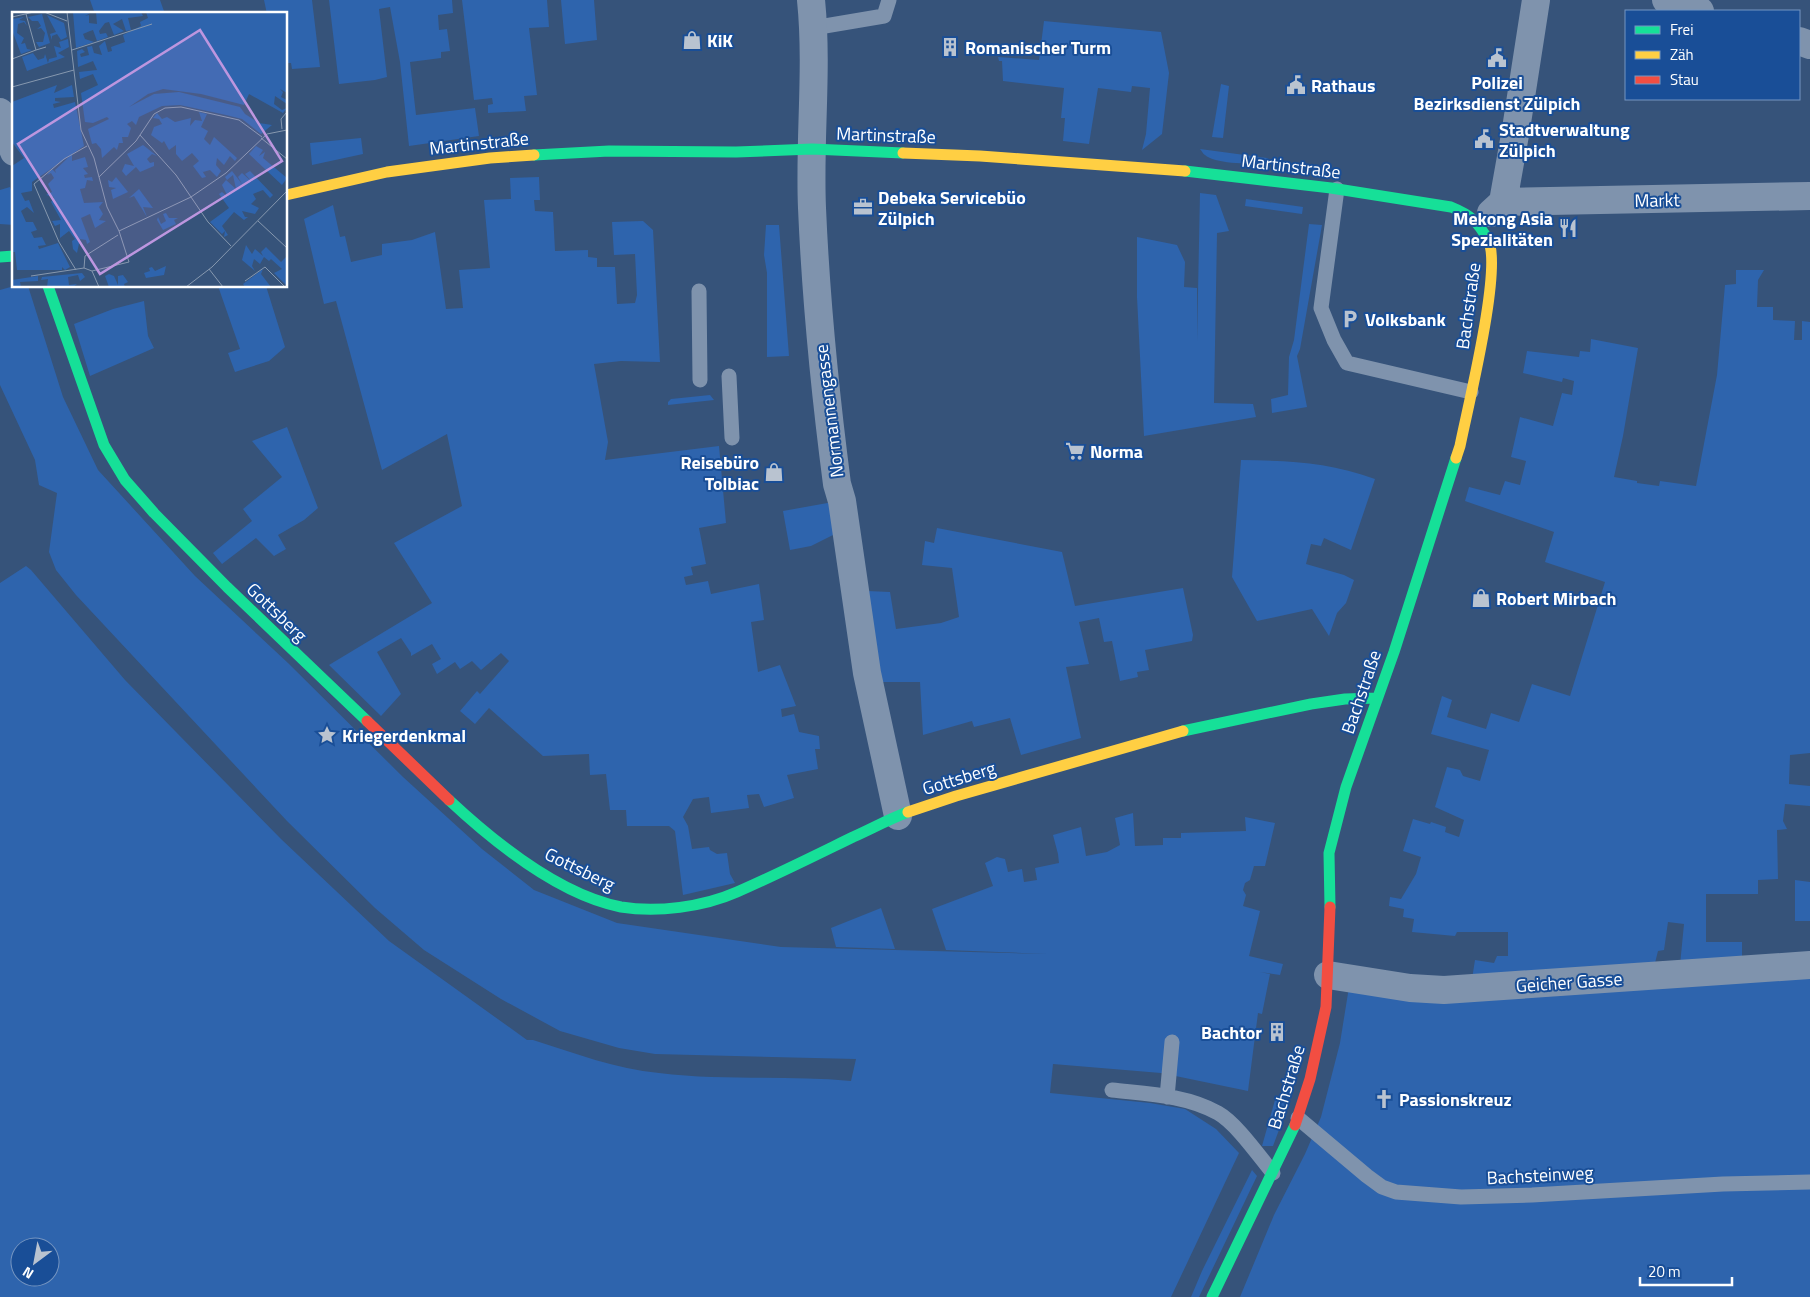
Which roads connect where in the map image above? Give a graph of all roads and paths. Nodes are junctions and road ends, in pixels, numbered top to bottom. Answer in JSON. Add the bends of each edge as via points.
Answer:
{"nodes":[{"id":1,"x":811,"y":0,"type":"edge"},
{"id":2,"x":889,"y":0,"type":"edge"},
{"id":3,"x":1536,"y":0,"type":"edge"},
{"id":4,"x":1666,"y":0,"type":"edge"},
{"id":5,"x":1697,"y":10,"type":"edge"},
{"id":6,"x":813,"y":28,"type":"junction"},
{"id":7,"x":0,"y":112,"type":"edge"},
{"id":8,"x":12,"y":146,"type":"edge"},
{"id":9,"x":812,"y":149,"type":"junction"},
{"id":10,"x":1337,"y":189,"type":"junction"},
{"id":11,"x":288,"y":195,"type":"edge"},
{"id":12,"x":1810,"y":196,"type":"edge"},
{"id":13,"x":1503,"y":202,"type":"junction"},
{"id":14,"x":1480,"y":225,"type":"junction"},
{"id":15,"x":49,"y":288,"type":"edge"},
{"id":16,"x":700,"y":291,"type":"dead end"},
{"id":17,"x":728,"y":376,"type":"dead end"},
{"id":18,"x":700,"y":380,"type":"dead end"},
{"id":19,"x":1471,"y":392,"type":"junction"},
{"id":20,"x":732,"y":438,"type":"dead end"},
{"id":21,"x":1377,"y":698,"type":"junction"},
{"id":22,"x":898,"y":816,"type":"junction"},
{"id":23,"x":1810,"y":965,"type":"edge"},
{"id":24,"x":1328,"y":975,"type":"junction"},
{"id":25,"x":1172,"y":1042,"type":"dead end"},
{"id":26,"x":1112,"y":1090,"type":"dead end"},
{"id":27,"x":1167,"y":1097,"type":"junction"},
{"id":28,"x":1298,"y":1118,"type":"junction"},
{"id":29,"x":1273,"y":1173,"type":"junction"},
{"id":30,"x":1810,"y":1182,"type":"edge"},
{"id":31,"x":1212,"y":1297,"type":"edge"}],
"edges":[{"from":1,"to":6,"type":"street","name":"Normannengasse"},
{"from":2,"to":6,"type":"lane","via":[[884,16]]},
{"from":3,"to":13,"type":"street"},
{"from":4,"to":5,"type":"street"},
{"from":6,"to":9,"type":"street","name":"Normannengasse"},
{"from":7,"to":8,"type":"street"},
{"from":9,"to":10,"type":"street","name":"Martinstraße","via":[[1080,162]]},
{"from":9,"to":11,"type":"street","name":"Martinstraße","via":[[599,151],[490,158],[387,172]]},
{"from":9,"to":22,"type":"street","name":"Normannengasse","via":[[812,207],[821,357],[837,484],[867,673]]},
{"from":10,"to":14,"type":"street","name":"Martinstraße","via":[[1451,207]]},
{"from":10,"to":19,"type":"lane","via":[[1321,308],[1347,363]]},
{"from":12,"to":13,"type":"street","name":"Markt"},
{"from":13,"to":14,"type":"street"},
{"from":14,"to":19,"type":"street","name":"Bachstraße","via":[[1490,246],[1492,272]]},
{"from":15,"to":22,"type":"street","name":"Gottsberg","via":[[104,445],[125,480],[259,619],[481,830],[517,856],[561,883],[620,907],[686,907],[735,893]]},
{"from":16,"to":18,"type":"lane"},
{"from":17,"to":20,"type":"lane"},
{"from":19,"to":21,"type":"street","name":"Bachstraße","via":[[1460,446]]},
{"from":21,"to":22,"type":"street","name":"Gottsberg","via":[[1311,704],[1191,729],[956,796]]},
{"from":21,"to":24,"type":"street","name":"Bachstraße","via":[[1346,787],[1329,854]]},
{"from":23,"to":24,"type":"street","name":"Geicher Gasse","via":[[1444,990]]},
{"from":24,"to":28,"type":"street","name":"Bachstraße","via":[[1323,1021]]},
{"from":25,"to":27,"type":"lane"},
{"from":26,"to":27,"type":"lane"},
{"from":27,"to":29,"type":"lane","via":[[1219,1113]]},
{"from":28,"to":29,"type":"street","name":"Bachstraße"},
{"from":28,"to":30,"type":"lane","name":"Bachsteinweg","via":[[1367,1176],[1396,1192],[1470,1197]]},
{"from":29,"to":31,"type":"street"}]}
